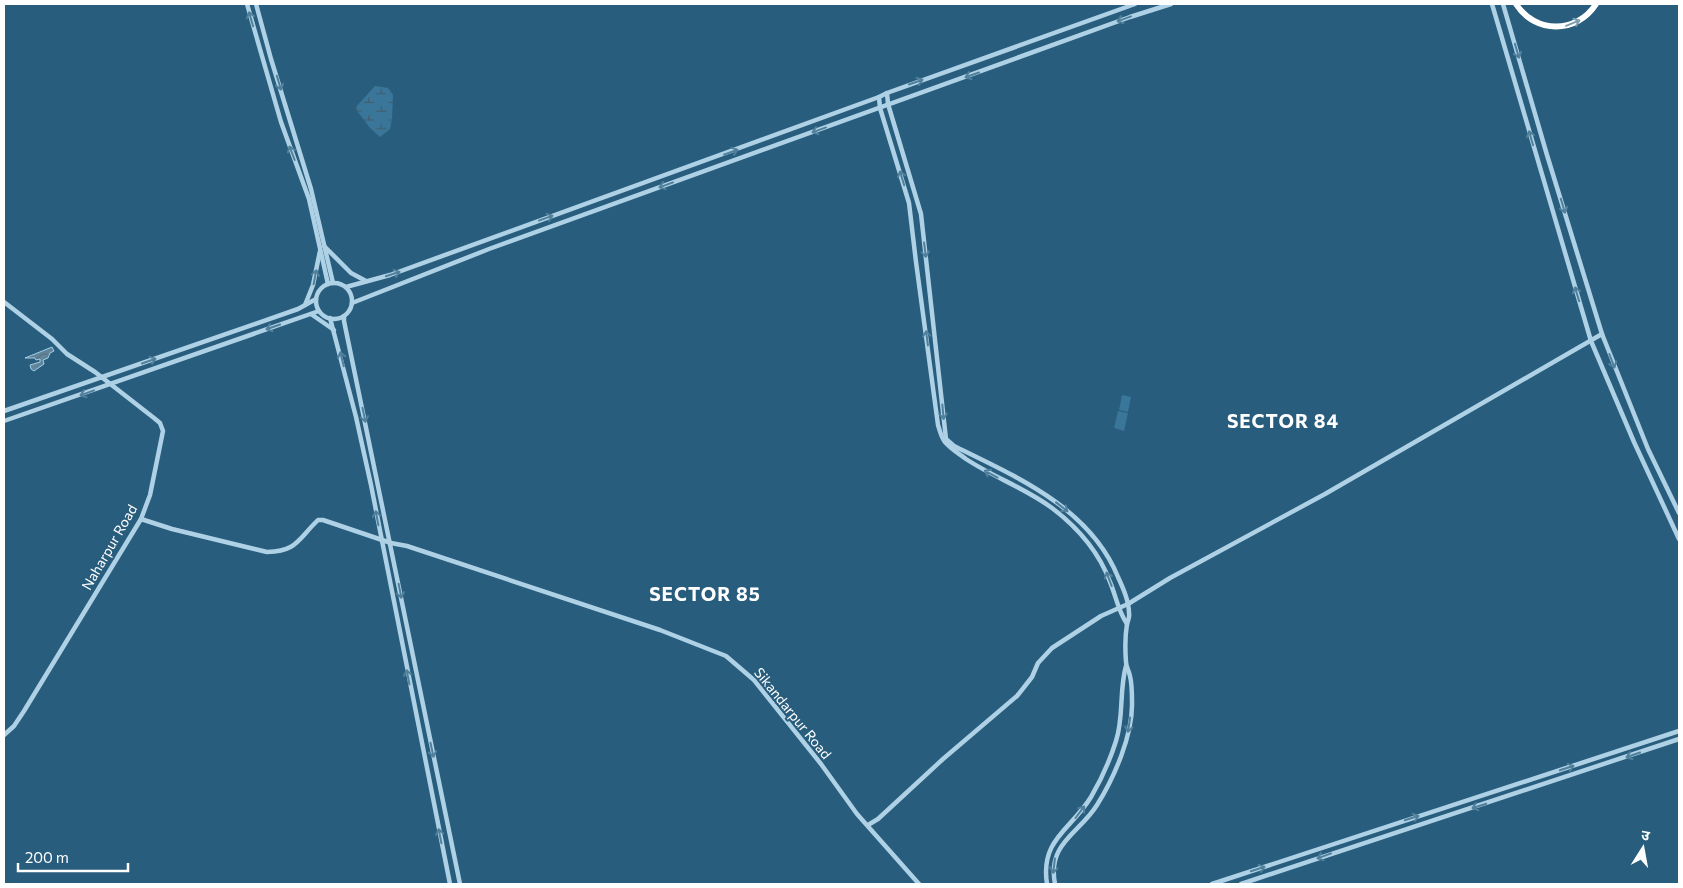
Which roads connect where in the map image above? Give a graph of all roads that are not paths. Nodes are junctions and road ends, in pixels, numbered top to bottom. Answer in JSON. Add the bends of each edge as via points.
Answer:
{"nodes":[{"id":1,"x":247,"y":4,"type":"edge"},
{"id":2,"x":256,"y":4,"type":"edge"},
{"id":3,"x":1135,"y":4,"type":"edge"},
{"id":4,"x":1171,"y":4,"type":"edge"},
{"id":5,"x":1492,"y":4,"type":"edge"},
{"id":6,"x":1503,"y":4,"type":"edge"},
{"id":7,"x":1516,"y":4,"type":"edge"},
{"id":8,"x":1596,"y":4,"type":"edge"},
{"id":9,"x":887,"y":93,"type":"junction"},
{"id":10,"x":879,"y":98,"type":"junction"},
{"id":11,"x":888,"y":104,"type":"junction"},
{"id":12,"x":880,"y":108,"type":"junction"},
{"id":13,"x":619,"y":191,"type":"junction"},
{"id":14,"x":623,"y":200,"type":"junction"},
{"id":15,"x":322,"y":246,"type":"junction"},
{"id":16,"x":366,"y":282,"type":"junction"},
{"id":17,"x":330,"y":284,"type":"junction"},
{"id":18,"x":346,"y":287,"type":"junction"},
{"id":19,"x":316,"y":299,"type":"junction"},
{"id":20,"x":4,"y":302,"type":"edge"},
{"id":21,"x":352,"y":303,"type":"junction"},
{"id":22,"x":305,"y":305,"type":"junction"},
{"id":23,"x":319,"y":311,"type":"junction"},
{"id":24,"x":310,"y":314,"type":"junction"},
{"id":25,"x":344,"y":316,"type":"junction"},
{"id":26,"x":330,"y":318,"type":"junction"},
{"id":27,"x":334,"y":330,"type":"junction"},
{"id":28,"x":1602,"y":334,"type":"junction"},
{"id":29,"x":1591,"y":341,"type":"junction"},
{"id":30,"x":101,"y":377,"type":"junction"},
{"id":31,"x":111,"y":384,"type":"junction"},
{"id":32,"x":4,"y":411,"type":"edge"},
{"id":33,"x":4,"y":421,"type":"edge"},
{"id":34,"x":1679,"y":513,"type":"edge"},
{"id":35,"x":141,"y":519,"type":"junction"},
{"id":36,"x":1679,"y":539,"type":"edge"},
{"id":37,"x":381,"y":540,"type":"junction"},
{"id":38,"x":391,"y":543,"type":"junction"},
{"id":39,"x":1128,"y":604,"type":"junction"},
{"id":40,"x":1119,"y":608,"type":"junction"},
{"id":41,"x":1128,"y":624,"type":"junction"},
{"id":42,"x":1126,"y":666,"type":"junction"},
{"id":43,"x":1679,"y":731,"type":"edge"},
{"id":44,"x":4,"y":735,"type":"edge"},
{"id":45,"x":1679,"y":739,"type":"edge"},
{"id":46,"x":868,"y":825,"type":"junction"},
{"id":47,"x":450,"y":884,"type":"edge"},
{"id":48,"x":460,"y":884,"type":"edge"},
{"id":49,"x":919,"y":884,"type":"edge"},
{"id":50,"x":1047,"y":884,"type":"edge"},
{"id":51,"x":1055,"y":884,"type":"edge"},
{"id":52,"x":1212,"y":884,"type":"edge"},
{"id":53,"x":1241,"y":884,"type":"edge"}],
"edges":[{"from":15,"to":1,"type":"street","one_way":true,"via":[[309,199],[280,122]]},
{"from":2,"to":15,"type":"street","one_way":true,"via":[[311,189]]},
{"from":9,"to":3,"type":"street","one_way":true},
{"from":4,"to":11,"type":"street","one_way":true},
{"from":29,"to":5,"type":"street","one_way":true},
{"from":6,"to":28,"type":"street","one_way":true},
{"from":7,"to":8,"type":"highway","one_way":true,"via":[[1532,20],[1554,27],[1582,19]]},
{"from":9,"to":10,"type":"street"},
{"from":9,"to":11,"type":"street"},
{"from":10,"to":12,"type":"street"},
{"from":13,"to":10,"type":"street","one_way":true},
{"from":11,"to":12,"type":"street"},
{"from":11,"to":39,"type":"street","one_way":true,"via":[[921,214],[946,439],[1045,494],[1070,513],[1101,544]]},
{"from":12,"to":14,"type":"street","one_way":true},
{"from":40,"to":12,"type":"street","one_way":true,"via":[[1101,560],[1072,526],[1040,500],[952,450],[941,435],[910,202]]},
{"from":13,"to":14,"type":"street"},
{"from":16,"to":13,"type":"street","one_way":true},
{"from":14,"to":21,"type":"street"},
{"from":15,"to":16,"type":"street","via":[[351,273]]},
{"from":15,"to":17,"type":"street"},
{"from":22,"to":15,"type":"street","one_way":true,"via":[[314,285]]},
{"from":16,"to":18,"type":"street"},
{"from":17,"to":18,"type":"street"},
{"from":17,"to":19,"type":"street","via":[[319,291]]},
{"from":18,"to":21,"type":"street"},
{"from":19,"to":22,"type":"street"},
{"from":19,"to":23,"type":"street"},
{"from":20,"to":30,"type":"street","name":"Naharpur Road","via":[[67,354]]},
{"from":21,"to":25,"type":"street"},
{"from":30,"to":22,"type":"street","one_way":true},
{"from":23,"to":24,"type":"street"},
{"from":23,"to":26,"type":"street"},
{"from":24,"to":27,"type":"street"},
{"from":24,"to":31,"type":"street","one_way":true},
{"from":25,"to":26,"type":"street"},
{"from":25,"to":38,"type":"street","one_way":true},
{"from":26,"to":27,"type":"street"},
{"from":37,"to":27,"type":"street","one_way":true},
{"from":28,"to":29,"type":"street"},
{"from":28,"to":34,"type":"street","one_way":true,"via":[[1648,448]]},
{"from":29,"to":36,"type":"street"},
{"from":29,"to":39,"type":"street"},
{"from":30,"to":31,"type":"street","name":"Naharpur Road"},
{"from":30,"to":32,"type":"street"},
{"from":31,"to":33,"type":"street","one_way":true},
{"from":31,"to":35,"type":"street","name":"Naharpur Road","via":[[154,418],[163,431],[150,495]]},
{"from":35,"to":37,"type":"street","name":"Sikandarpur Road","via":[[267,552],[294,546],[318,520]]},
{"from":35,"to":44,"type":"street","name":"Naharpur Road","via":[[24,711]]},
{"from":37,"to":38,"type":"street","name":"Sikandarpur Road"},
{"from":47,"to":37,"type":"street","one_way":true},
{"from":38,"to":46,"type":"street","name":"Sikandarpur Road","via":[[660,630],[726,656],[754,680]]},
{"from":38,"to":48,"type":"street","one_way":true},
{"from":39,"to":40,"type":"street"},
{"from":39,"to":41,"type":"street"},
{"from":40,"to":41,"type":"street"},
{"from":40,"to":46,"type":"street","via":[[1052,648],[1038,663],[1018,696]]},
{"from":41,"to":42,"type":"street"},
{"from":50,"to":42,"type":"street","one_way":true,"via":[[1045,866],[1053,843],[1091,796],[1116,740]]},
{"from":42,"to":51,"type":"street","one_way":true,"via":[[1132,705],[1127,737],[1097,805],[1065,840],[1054,858]]},
{"from":52,"to":43,"type":"street","one_way":true},
{"from":45,"to":53,"type":"street","one_way":true},
{"from":46,"to":49,"type":"street","name":"Sikandarpur Road"}]}
